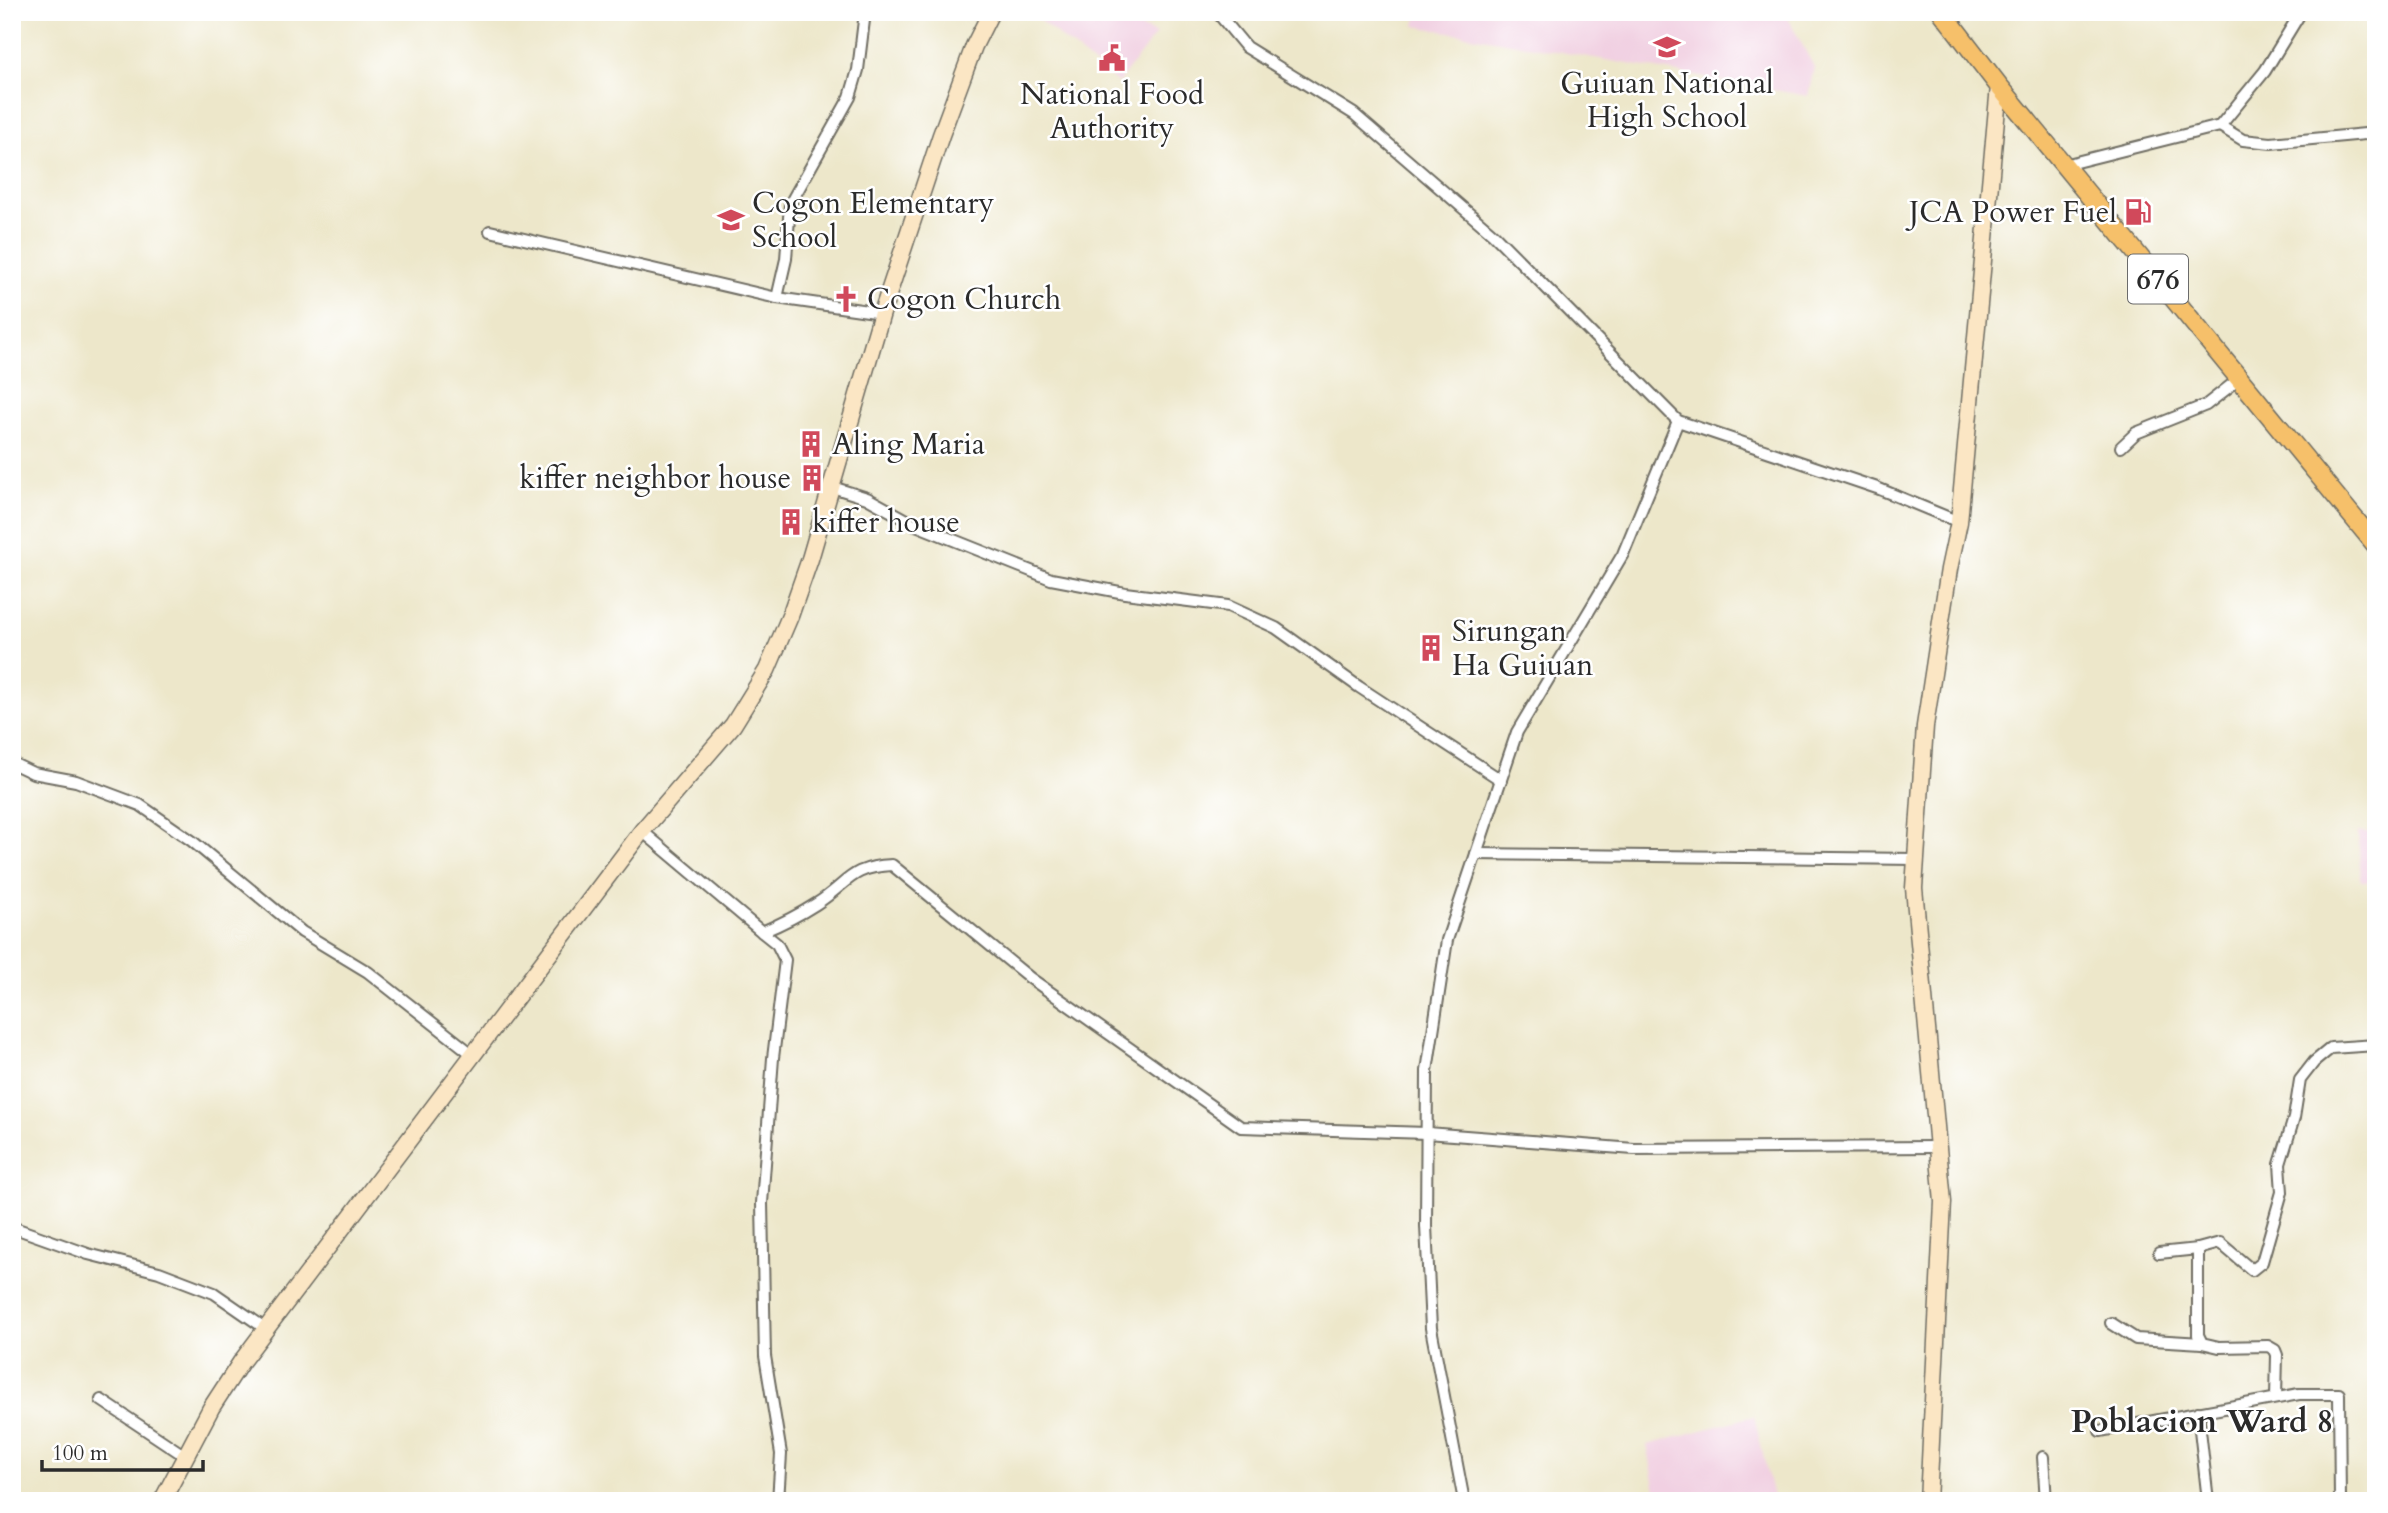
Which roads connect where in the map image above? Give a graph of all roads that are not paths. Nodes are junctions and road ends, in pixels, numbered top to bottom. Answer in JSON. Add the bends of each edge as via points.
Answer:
{"nodes":[{"id":1,"x":865,"y":12,"type":"edge"},
{"id":2,"x":991,"y":12,"type":"edge"},
{"id":3,"x":1217,"y":12,"type":"edge"},
{"id":4,"x":1942,"y":12,"type":"edge"},
{"id":5,"x":2301,"y":12,"type":"edge"},
{"id":6,"x":1999,"y":86,"type":"junction"},
{"id":7,"x":2220,"y":126,"type":"junction"},
{"id":8,"x":2376,"y":133,"type":"edge"},
{"id":9,"x":2064,"y":165,"type":"junction"},
{"id":10,"x":490,"y":231,"type":"dead end"},
{"id":11,"x":778,"y":298,"type":"junction"},
{"id":12,"x":882,"y":313,"type":"junction"},
{"id":13,"x":2239,"y":379,"type":"junction"},
{"id":14,"x":1678,"y":421,"type":"junction"},
{"id":15,"x":2121,"y":447,"type":"dead end"},
{"id":16,"x":832,"y":487,"type":"junction"},
{"id":17,"x":1959,"y":522,"type":"junction"},
{"id":18,"x":2376,"y":545,"type":"edge"},
{"id":19,"x":12,"y":763,"type":"edge"},
{"id":20,"x":1501,"y":780,"type":"junction"},
{"id":21,"x":642,"y":831,"type":"junction"},
{"id":22,"x":1476,"y":854,"type":"junction"},
{"id":23,"x":1916,"y":859,"type":"junction"},
{"id":24,"x":782,"y":924,"type":"junction"},
{"id":25,"x":762,"y":932,"type":"junction"},
{"id":26,"x":777,"y":944,"type":"junction"},
{"id":27,"x":2376,"y":1045,"type":"edge"},
{"id":28,"x":472,"y":1054,"type":"junction"},
{"id":29,"x":1427,"y":1133,"type":"junction"},
{"id":30,"x":1938,"y":1147,"type":"junction"},
{"id":31,"x":12,"y":1227,"type":"edge"},
{"id":32,"x":2198,"y":1249,"type":"junction"},
{"id":33,"x":2159,"y":1253,"type":"dead end"},
{"id":34,"x":2111,"y":1323,"type":"dead end"},
{"id":35,"x":266,"y":1329,"type":"junction"},
{"id":36,"x":2202,"y":1343,"type":"junction"},
{"id":37,"x":2276,"y":1398,"type":"junction"},
{"id":38,"x":101,"y":1400,"type":"dead end"},
{"id":39,"x":2198,"y":1412,"type":"junction"},
{"id":40,"x":2100,"y":1431,"type":"dead end"},
{"id":41,"x":185,"y":1456,"type":"junction"},
{"id":42,"x":2043,"y":1457,"type":"dead end"},
{"id":43,"x":162,"y":1501,"type":"edge"},
{"id":44,"x":778,"y":1501,"type":"edge"},
{"id":45,"x":1464,"y":1501,"type":"edge"},
{"id":46,"x":1928,"y":1501,"type":"edge"},
{"id":47,"x":2046,"y":1501,"type":"edge"},
{"id":48,"x":2208,"y":1501,"type":"edge"},
{"id":49,"x":2340,"y":1501,"type":"edge"}],
"edges":[{"from":1,"to":11,"type":"street","via":[[850,97],[790,204]]},
{"from":2,"to":12,"type":"street","via":[[974,46]]},
{"from":3,"to":14,"type":"street","via":[[1246,47],[1354,114],[1493,234]]},
{"from":4,"to":6,"type":"main road","number":"676"},
{"from":5,"to":7,"type":"street","via":[[2265,71]]},
{"from":6,"to":9,"type":"main road","number":"676"},
{"from":6,"to":17,"type":"street"},
{"from":7,"to":8,"type":"street","via":[[2243,140],[2271,143]]},
{"from":7,"to":9,"type":"street"},
{"from":9,"to":13,"type":"main road","number":"676"},
{"from":10,"to":11,"type":"street"},
{"from":11,"to":12,"type":"street"},
{"from":12,"to":16,"type":"street"},
{"from":13,"to":15,"type":"street","via":[[2206,405],[2136,433]]},
{"from":13,"to":18,"type":"main road","number":"676"},
{"from":14,"to":17,"type":"street","via":[[1877,488]]},
{"from":14,"to":20,"type":"street","via":[[1623,554],[1517,733]]},
{"from":16,"to":20,"type":"street","via":[[1051,579],[1228,606],[1276,628]]},
{"from":16,"to":21,"type":"street","via":[[790,616],[767,670],[733,725]]},
{"from":17,"to":23,"type":"street","via":[[1925,726]]},
{"from":19,"to":28,"type":"street","via":[[139,805]]},
{"from":20,"to":22,"type":"street"},
{"from":21,"to":25,"type":"street"},
{"from":21,"to":28,"type":"street"},
{"from":22,"to":23,"type":"street"},
{"from":22,"to":29,"type":"street","via":[[1447,940],[1427,1071]]},
{"from":23,"to":30,"type":"street","via":[[1914,888]]},
{"from":24,"to":25,"type":"street"},
{"from":24,"to":26,"type":"street"},
{"from":24,"to":29,"type":"street","via":[[854,873],[892,865],[1030,978],[1241,1127]]},
{"from":25,"to":26,"type":"street"},
{"from":26,"to":44,"type":"street","via":[[785,960],[762,1203],[765,1356],[781,1454]]},
{"from":27,"to":32,"type":"street","via":[[2331,1048],[2300,1080],[2280,1164],[2282,1192],[2262,1262],[2252,1270],[2220,1243]]},
{"from":28,"to":35,"type":"street"},
{"from":29,"to":30,"type":"street","via":[[1634,1149]]},
{"from":29,"to":45,"type":"street","via":[[1431,1328]]},
{"from":30,"to":46,"type":"street","via":[[1943,1202]]},
{"from":31,"to":35,"type":"street","via":[[214,1293]]},
{"from":32,"to":33,"type":"street"},
{"from":32,"to":36,"type":"street","via":[[2198,1335]]},
{"from":34,"to":36,"type":"street","via":[[2137,1339]]},
{"from":35,"to":41,"type":"street","via":[[211,1408]]},
{"from":36,"to":37,"type":"street","via":[[2274,1349]]},
{"from":37,"to":39,"type":"street"},
{"from":37,"to":49,"type":"street","via":[[2339,1394]]},
{"from":38,"to":41,"type":"street"},
{"from":39,"to":40,"type":"street"},
{"from":39,"to":48,"type":"street"},
{"from":41,"to":43,"type":"street"},
{"from":42,"to":47,"type":"street"}]}
